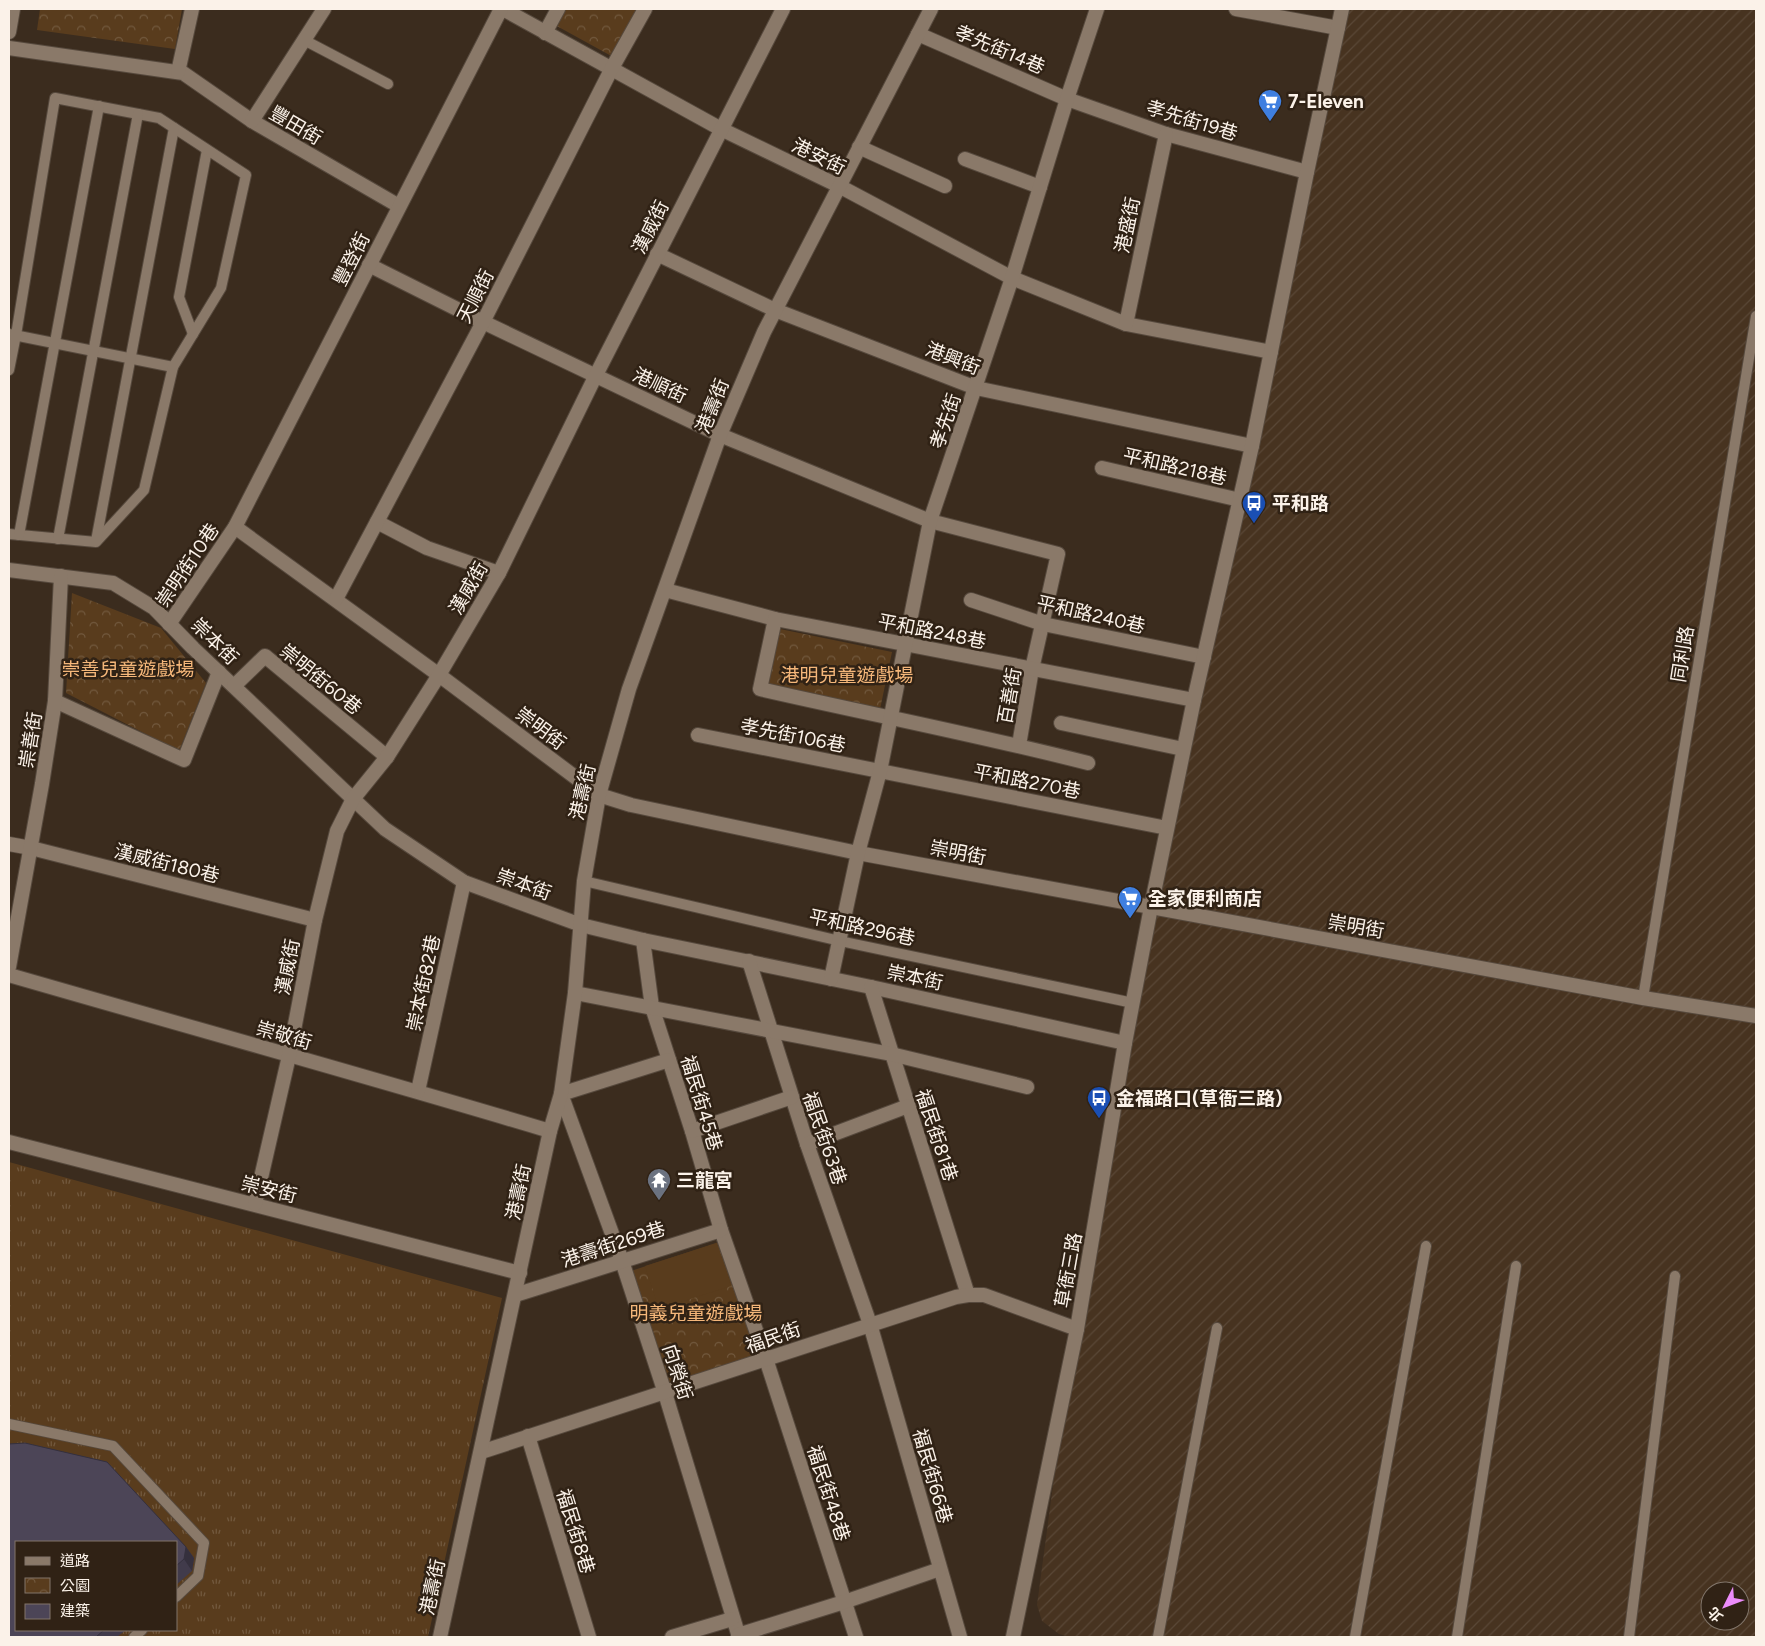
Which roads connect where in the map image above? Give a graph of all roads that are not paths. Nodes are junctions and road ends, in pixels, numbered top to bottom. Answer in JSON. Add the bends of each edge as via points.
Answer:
{"nodes":[{"id":1,"x":14,"y":9,"type":"edge"},
{"id":2,"x":192,"y":9,"type":"edge"},
{"id":3,"x":324,"y":9,"type":"edge"},
{"id":4,"x":502,"y":9,"type":"edge"},
{"id":5,"x":558,"y":9,"type":"edge"},
{"id":6,"x":645,"y":9,"type":"edge"},
{"id":7,"x":783,"y":9,"type":"edge"},
{"id":8,"x":931,"y":9,"type":"edge"},
{"id":9,"x":1097,"y":9,"type":"edge"},
{"id":10,"x":1236,"y":9,"type":"edge"},
{"id":11,"x":1342,"y":9,"type":"edge"},
{"id":12,"x":1338,"y":28,"type":"junction"},
{"id":13,"x":9,"y":32,"type":"edge"},
{"id":14,"x":545,"y":33,"type":"junction"},
{"id":15,"x":918,"y":34,"type":"junction"},
{"id":16,"x":304,"y":40,"type":"junction"},
{"id":17,"x":9,"y":48,"type":"edge"},
{"id":18,"x":612,"y":68,"type":"junction"},
{"id":19,"x":178,"y":72,"type":"junction"},
{"id":20,"x":388,"y":84,"type":"dead end"},
{"id":21,"x":1067,"y":98,"type":"junction"},
{"id":22,"x":99,"y":106,"type":"junction"},
{"id":23,"x":138,"y":114,"type":"junction"},
{"id":24,"x":252,"y":121,"type":"junction"},
{"id":25,"x":174,"y":128,"type":"junction"},
{"id":26,"x":720,"y":129,"type":"junction"},
{"id":27,"x":1166,"y":134,"type":"junction"},
{"id":28,"x":859,"y":147,"type":"junction"},
{"id":29,"x":207,"y":150,"type":"junction"},
{"id":30,"x":965,"y":159,"type":"dead end"},
{"id":31,"x":1307,"y":172,"type":"junction"},
{"id":32,"x":839,"y":186,"type":"junction"},
{"id":33,"x":945,"y":186,"type":"dead end"},
{"id":34,"x":1040,"y":187,"type":"junction"},
{"id":35,"x":399,"y":206,"type":"junction"},
{"id":36,"x":657,"y":254,"type":"junction"},
{"id":37,"x":369,"y":265,"type":"junction"},
{"id":38,"x":1012,"y":278,"type":"junction"},
{"id":39,"x":775,"y":310,"type":"junction"},
{"id":40,"x":1756,"y":316,"type":"edge"},
{"id":41,"x":483,"y":322,"type":"junction"},
{"id":42,"x":1126,"y":324,"type":"junction"},
{"id":43,"x":193,"y":334,"type":"junction"},
{"id":44,"x":12,"y":335,"type":"edge"},
{"id":45,"x":56,"y":344,"type":"junction"},
{"id":46,"x":94,"y":351,"type":"junction"},
{"id":47,"x":1271,"y":352,"type":"junction"},
{"id":48,"x":131,"y":359,"type":"junction"},
{"id":49,"x":173,"y":367,"type":"junction"},
{"id":50,"x":9,"y":370,"type":"edge"},
{"id":51,"x":596,"y":376,"type":"junction"},
{"id":52,"x":976,"y":388,"type":"junction"},
{"id":53,"x":720,"y":434,"type":"junction"},
{"id":54,"x":1252,"y":446,"type":"junction"},
{"id":55,"x":1102,"y":468,"type":"dead end"},
{"id":56,"x":1240,"y":500,"type":"junction"},
{"id":57,"x":376,"y":522,"type":"junction"},
{"id":58,"x":930,"y":522,"type":"junction"},
{"id":59,"x":235,"y":527,"type":"junction"},
{"id":60,"x":14,"y":535,"type":"edge"},
{"id":61,"x":58,"y":538,"type":"junction"},
{"id":62,"x":96,"y":542,"type":"junction"},
{"id":63,"x":1058,"y":554,"type":"joint"},
{"id":64,"x":9,"y":570,"type":"edge"},
{"id":65,"x":499,"y":572,"type":"junction"},
{"id":66,"x":61,"y":576,"type":"junction"},
{"id":67,"x":665,"y":590,"type":"junction"},
{"id":68,"x":336,"y":599,"type":"junction"},
{"id":69,"x":971,"y":600,"type":"dead end"},
{"id":70,"x":775,"y":618,"type":"junction"},
{"id":71,"x":169,"y":624,"type":"junction"},
{"id":72,"x":1043,"y":624,"type":"junction"},
{"id":73,"x":905,"y":645,"type":"junction"},
{"id":74,"x":1204,"y":657,"type":"junction"},
{"id":75,"x":1032,"y":669,"type":"junction"},
{"id":76,"x":219,"y":672,"type":"junction"},
{"id":77,"x":439,"y":675,"type":"junction"},
{"id":78,"x":234,"y":686,"type":"junction"},
{"id":79,"x":55,"y":700,"type":"junction"},
{"id":80,"x":1194,"y":700,"type":"junction"},
{"id":81,"x":890,"y":719,"type":"junction"},
{"id":82,"x":1061,"y":723,"type":"dead end"},
{"id":83,"x":698,"y":735,"type":"dead end"},
{"id":84,"x":1019,"y":745,"type":"junction"},
{"id":85,"x":1183,"y":749,"type":"junction"},
{"id":86,"x":387,"y":757,"type":"junction"},
{"id":87,"x":1088,"y":762,"type":"dead end"},
{"id":88,"x":880,"y":771,"type":"junction"},
{"id":89,"x":599,"y":795,"type":"junction"},
{"id":90,"x":353,"y":799,"type":"junction"},
{"id":91,"x":1167,"y":828,"type":"junction"},
{"id":92,"x":9,"y":844,"type":"edge"},
{"id":93,"x":30,"y":848,"type":"junction"},
{"id":94,"x":858,"y":853,"type":"junction"},
{"id":95,"x":584,"y":881,"type":"junction"},
{"id":96,"x":464,"y":882,"type":"junction"},
{"id":97,"x":1151,"y":907,"type":"junction"},
{"id":98,"x":315,"y":920,"type":"junction"},
{"id":99,"x":581,"y":925,"type":"junction"},
{"id":100,"x":643,"y":940,"type":"junction"},
{"id":101,"x":840,"y":941,"type":"junction"},
{"id":102,"x":749,"y":961,"type":"junction"},
{"id":103,"x":9,"y":966,"type":"edge"},
{"id":104,"x":9,"y":975,"type":"edge"},
{"id":105,"x":831,"y":979,"type":"junction"},
{"id":106,"x":871,"y":987,"type":"junction"},
{"id":107,"x":575,"y":993,"type":"junction"},
{"id":108,"x":1642,"y":998,"type":"junction"},
{"id":109,"x":1133,"y":1003,"type":"junction"},
{"id":110,"x":652,"y":1007,"type":"junction"},
{"id":111,"x":1756,"y":1016,"type":"edge"},
{"id":112,"x":770,"y":1031,"type":"junction"},
{"id":113,"x":1125,"y":1043,"type":"junction"},
{"id":114,"x":891,"y":1054,"type":"junction"},
{"id":115,"x":289,"y":1056,"type":"junction"},
{"id":116,"x":669,"y":1060,"type":"junction"},
{"id":117,"x":1027,"y":1087,"type":"dead end"},
{"id":118,"x":418,"y":1091,"type":"junction"},
{"id":119,"x":561,"y":1094,"type":"junction"},
{"id":120,"x":792,"y":1097,"type":"junction"},
{"id":121,"x":908,"y":1106,"type":"junction"},
{"id":122,"x":550,"y":1131,"type":"junction"},
{"id":123,"x":692,"y":1131,"type":"junction"},
{"id":124,"x":9,"y":1142,"type":"edge"},
{"id":125,"x":807,"y":1144,"type":"junction"},
{"id":126,"x":255,"y":1204,"type":"junction"},
{"id":127,"x":721,"y":1230,"type":"junction"},
{"id":128,"x":1426,"y":1246,"type":"dead end"},
{"id":129,"x":622,"y":1261,"type":"junction"},
{"id":130,"x":1516,"y":1266,"type":"dead end"},
{"id":131,"x":520,"y":1273,"type":"junction"},
{"id":132,"x":1675,"y":1276,"type":"dead end"},
{"id":133,"x":516,"y":1295,"type":"junction"},
{"id":134,"x":968,"y":1295,"type":"junction"},
{"id":135,"x":870,"y":1324,"type":"junction"},
{"id":136,"x":1217,"y":1328,"type":"dead end"},
{"id":137,"x":1077,"y":1329,"type":"junction"},
{"id":138,"x":766,"y":1359,"type":"junction"},
{"id":139,"x":666,"y":1393,"type":"junction"},
{"id":140,"x":9,"y":1424,"type":"edge"},
{"id":141,"x":528,"y":1436,"type":"junction"},
{"id":142,"x":481,"y":1452,"type":"junction"},
{"id":143,"x":940,"y":1569,"type":"junction"},
{"id":144,"x":178,"y":1595,"type":"edge"},
{"id":145,"x":844,"y":1602,"type":"junction"},
{"id":146,"x":732,"y":1619,"type":"junction"},
{"id":147,"x":738,"y":1636,"type":"edge"},
{"id":148,"x":440,"y":1637,"type":"edge"},
{"id":149,"x":588,"y":1637,"type":"edge"},
{"id":150,"x":672,"y":1637,"type":"edge"},
{"id":151,"x":856,"y":1637,"type":"edge"},
{"id":152,"x":960,"y":1637,"type":"edge"},
{"id":153,"x":1013,"y":1637,"type":"edge"},
{"id":154,"x":1158,"y":1637,"type":"edge"},
{"id":155,"x":1355,"y":1637,"type":"edge"},
{"id":156,"x":1457,"y":1637,"type":"edge"},
{"id":157,"x":1629,"y":1637,"type":"edge"}],
"edges":[{"from":1,"to":13,"type":"street"},
{"from":2,"to":19,"type":"street"},
{"from":3,"to":16,"type":"street"},
{"from":4,"to":14,"type":"street","name":"港安街"},
{"from":4,"to":35,"type":"street","name":"豐登街"},
{"from":5,"to":14,"type":"street"},
{"from":6,"to":18,"type":"street","name":"天順街"},
{"from":7,"to":26,"type":"street","name":"漢威街"},
{"from":8,"to":15,"type":"street","name":"港壽街"},
{"from":9,"to":21,"type":"street","name":"孝先街"},
{"from":10,"to":12,"type":"street"},
{"from":11,"to":12,"type":"street"},
{"from":12,"to":31,"type":"street"},
{"from":14,"to":18,"type":"street","name":"港安街"},
{"from":15,"to":21,"type":"street","name":"孝先街14巷"},
{"from":15,"to":28,"type":"street","name":"港壽街"},
{"from":16,"to":20,"type":"lane"},
{"from":16,"to":24,"type":"street"},
{"from":17,"to":19,"type":"street","name":"豐田街"},
{"from":18,"to":26,"type":"street","name":"港安街"},
{"from":18,"to":41,"type":"street","name":"天順街"},
{"from":19,"to":24,"type":"street","name":"豐田街"},
{"from":21,"to":27,"type":"street","name":"孝先街19巷"},
{"from":21,"to":34,"type":"street","name":"孝先街"},
{"from":22,"to":23,"type":"lane"},
{"from":22,"to":44,"type":"lane","via":[[55,98]]},
{"from":22,"to":45,"type":"lane"},
{"from":23,"to":25,"type":"lane","via":[[159,118]]},
{"from":23,"to":46,"type":"lane"},
{"from":24,"to":35,"type":"street","name":"豐田街"},
{"from":25,"to":29,"type":"lane"},
{"from":25,"to":48,"type":"lane"},
{"from":26,"to":32,"type":"street","name":"港安街"},
{"from":26,"to":36,"type":"street","name":"漢威街"},
{"from":27,"to":31,"type":"street","name":"孝先街19巷"},
{"from":27,"to":42,"type":"street","name":"港盛街"},
{"from":28,"to":32,"type":"street","name":"港壽街"},
{"from":28,"to":33,"type":"street"},
{"from":29,"to":43,"type":"lane","via":[[179,297]]},
{"from":29,"to":43,"type":"lane","via":[[246,175],[221,288]]},
{"from":30,"to":34,"type":"street"},
{"from":31,"to":47,"type":"street"},
{"from":32,"to":38,"type":"street","name":"港安街"},
{"from":32,"to":39,"type":"street","name":"港壽街"},
{"from":34,"to":38,"type":"street","name":"孝先街"},
{"from":35,"to":37,"type":"street","name":"豐登街"},
{"from":36,"to":39,"type":"street","name":"港興街"},
{"from":36,"to":51,"type":"street","name":"漢威街"},
{"from":37,"to":41,"type":"street","name":"港順街"},
{"from":37,"to":59,"type":"street","name":"豐登街"},
{"from":38,"to":42,"type":"street","name":"港安街"},
{"from":38,"to":52,"type":"street","name":"孝先街"},
{"from":39,"to":52,"type":"street","name":"港興街"},
{"from":39,"to":53,"type":"street","name":"港壽街"},
{"from":40,"to":108,"type":"lane","name":"同利路"},
{"from":41,"to":51,"type":"street","name":"港順街"},
{"from":41,"to":57,"type":"street","name":"天順街"},
{"from":42,"to":47,"type":"street","name":"港安街"},
{"from":43,"to":49,"type":"lane"},
{"from":44,"to":45,"type":"lane"},
{"from":44,"to":50,"type":"lane"},
{"from":45,"to":46,"type":"lane"},
{"from":45,"to":60,"type":"lane"},
{"from":46,"to":48,"type":"lane"},
{"from":46,"to":61,"type":"lane"},
{"from":47,"to":54,"type":"street"},
{"from":48,"to":49,"type":"lane"},
{"from":48,"to":62,"type":"lane"},
{"from":49,"to":62,"type":"lane","via":[[144,490]]},
{"from":51,"to":53,"type":"street","name":"港順街"},
{"from":51,"to":65,"type":"street","name":"漢威街"},
{"from":52,"to":54,"type":"street","name":"港興街"},
{"from":52,"to":58,"type":"street","name":"孝先街"},
{"from":53,"to":58,"type":"street","name":"港順街"},
{"from":53,"to":67,"type":"street","name":"港壽街"},
{"from":54,"to":56,"type":"street"},
{"from":55,"to":56,"type":"street","name":"平和路218巷"},
{"from":56,"to":74,"type":"street"},
{"from":57,"to":65,"type":"street","via":[[427,548]]},
{"from":57,"to":68,"type":"street","name":"天順街"},
{"from":58,"to":63,"type":"street","name":"港順街"},
{"from":58,"to":73,"type":"street","name":"孝先街"},
{"from":59,"to":68,"type":"street","name":"崇明街"},
{"from":59,"to":71,"type":"street","name":"崇明街10巷"},
{"from":60,"to":61,"type":"lane"},
{"from":61,"to":62,"type":"lane"},
{"from":63,"to":72,"type":"street","name":"百善街"},
{"from":64,"to":66,"type":"street","name":"崇本街"},
{"from":65,"to":77,"type":"street","name":"漢威街"},
{"from":66,"to":71,"type":"street","name":"崇本街","via":[[113,584],[154,608]]},
{"from":66,"to":79,"type":"street","name":"崇善街"},
{"from":67,"to":70,"type":"street","name":"平和路248巷"},
{"from":67,"to":89,"type":"street","name":"港壽街","via":[[629,689]]},
{"from":68,"to":77,"type":"street","name":"崇明街"},
{"from":69,"to":72,"type":"street","name":"平和路240巷"},
{"from":70,"to":73,"type":"street","name":"平和路248巷"},
{"from":70,"to":81,"type":"street","name":"百善街","via":[[760,689]]},
{"from":71,"to":76,"type":"street","name":"崇本街"},
{"from":72,"to":74,"type":"street","name":"平和路240巷"},
{"from":72,"to":75,"type":"street","name":"百善街"},
{"from":73,"to":75,"type":"street","name":"平和路248巷"},
{"from":73,"to":81,"type":"street","name":"孝先街"},
{"from":74,"to":80,"type":"street"},
{"from":75,"to":80,"type":"street","name":"平和路248巷"},
{"from":75,"to":84,"type":"street","name":"百善街"},
{"from":76,"to":78,"type":"street","name":"崇本街"},
{"from":76,"to":79,"type":"street","via":[[184,760]]},
{"from":77,"to":86,"type":"street","name":"漢威街"},
{"from":77,"to":89,"type":"street","name":"崇明街"},
{"from":78,"to":86,"type":"street","name":"崇明街60巷","via":[[265,656]]},
{"from":78,"to":90,"type":"street","name":"崇本街"},
{"from":79,"to":93,"type":"street","name":"崇善街"},
{"from":80,"to":85,"type":"street"},
{"from":81,"to":84,"type":"street","name":"百善街"},
{"from":81,"to":88,"type":"street","name":"孝先街"},
{"from":82,"to":85,"type":"street"},
{"from":83,"to":88,"type":"street","name":"孝先街106巷"},
{"from":84,"to":87,"type":"street"},
{"from":85,"to":91,"type":"street"},
{"from":86,"to":90,"type":"street","name":"漢威街"},
{"from":88,"to":91,"type":"street","name":"平和路270巷"},
{"from":88,"to":94,"type":"street","name":"孝先街"},
{"from":89,"to":94,"type":"street","name":"崇明街","via":[[631,805]]},
{"from":89,"to":95,"type":"street","name":"港壽街"},
{"from":90,"to":96,"type":"street","name":"崇本街","via":[[385,829]]},
{"from":90,"to":98,"type":"street","name":"漢威街","via":[[337,831]]},
{"from":91,"to":97,"type":"street"},
{"from":92,"to":93,"type":"street","name":"漢威街180巷"},
{"from":93,"to":98,"type":"street","name":"漢威街180巷"},
{"from":93,"to":103,"type":"street","name":"崇善街"},
{"from":94,"to":97,"type":"street","name":"崇明街"},
{"from":94,"to":101,"type":"street","name":"孝先街"},
{"from":95,"to":99,"type":"street","name":"港壽街"},
{"from":95,"to":101,"type":"lane","name":"平和路296巷"},
{"from":96,"to":99,"type":"street","name":"崇本街"},
{"from":96,"to":118,"type":"street","name":"崇本街82巷"},
{"from":97,"to":108,"type":"street","name":"崇明街"},
{"from":97,"to":109,"type":"street","name":"草衙三路"},
{"from":98,"to":115,"type":"street","name":"漢威街"},
{"from":99,"to":100,"type":"street","name":"崇本街"},
{"from":99,"to":107,"type":"street","name":"港壽街"},
{"from":100,"to":102,"type":"street","name":"崇本街"},
{"from":100,"to":110,"type":"street","name":"福民街45巷"},
{"from":101,"to":105,"type":"street","name":"孝先街"},
{"from":101,"to":109,"type":"lane","name":"平和路296巷"},
{"from":102,"to":105,"type":"street","name":"崇本街"},
{"from":102,"to":112,"type":"street","name":"福民街63巷"},
{"from":104,"to":115,"type":"street","name":"崇敬街"},
{"from":105,"to":106,"type":"street","name":"崇本街"},
{"from":106,"to":113,"type":"street","name":"崇本街"},
{"from":106,"to":114,"type":"street","name":"福民街81巷"},
{"from":107,"to":110,"type":"street"},
{"from":107,"to":119,"type":"street","name":"港壽街"},
{"from":108,"to":111,"type":"street","name":"崇明街"},
{"from":109,"to":113,"type":"street","name":"草衙三路"},
{"from":110,"to":112,"type":"street"},
{"from":110,"to":116,"type":"street","name":"福民街45巷"},
{"from":112,"to":114,"type":"street"},
{"from":112,"to":120,"type":"street","name":"福民街63巷"},
{"from":113,"to":137,"type":"street","name":"草衙三路"},
{"from":114,"to":117,"type":"street"},
{"from":114,"to":121,"type":"street","name":"福民街81巷"},
{"from":115,"to":118,"type":"street","name":"崇敬街"},
{"from":115,"to":126,"type":"street","name":"漢威街"},
{"from":116,"to":119,"type":"street"},
{"from":116,"to":123,"type":"street","name":"福民街45巷"},
{"from":118,"to":122,"type":"street","name":"崇敬街"},
{"from":119,"to":122,"type":"street","name":"港壽街"},
{"from":119,"to":129,"type":"street","name":"向榮街"},
{"from":120,"to":123,"type":"street"},
{"from":120,"to":125,"type":"street","name":"福民街63巷"},
{"from":121,"to":125,"type":"street"},
{"from":121,"to":134,"type":"street","name":"福民街81巷"},
{"from":122,"to":131,"type":"street","name":"港壽街"},
{"from":123,"to":127,"type":"street","name":"福民街45巷"},
{"from":124,"to":126,"type":"street","name":"崇安街"},
{"from":125,"to":135,"type":"street","name":"福民街63巷"},
{"from":126,"to":131,"type":"street","name":"崇安街"},
{"from":127,"to":129,"type":"street","name":"港壽街269巷"},
{"from":127,"to":138,"type":"street","name":"福民街45巷"},
{"from":128,"to":155,"type":"lane"},
{"from":129,"to":133,"type":"street","name":"港壽街269巷"},
{"from":129,"to":139,"type":"street","name":"向榮街"},
{"from":130,"to":156,"type":"lane"},
{"from":131,"to":133,"type":"street","name":"港壽街"},
{"from":132,"to":157,"type":"lane"},
{"from":133,"to":142,"type":"street","name":"港壽街"},
{"from":134,"to":135,"type":"street","name":"福民街"},
{"from":134,"to":137,"type":"street","name":"福民街","via":[[984,1295]]},
{"from":135,"to":138,"type":"street","name":"福民街"},
{"from":135,"to":143,"type":"street","name":"福民街66巷"},
{"from":136,"to":154,"type":"lane"},
{"from":137,"to":153,"type":"street","name":"草衙三路"},
{"from":138,"to":139,"type":"street","name":"福民街"},
{"from":138,"to":145,"type":"street","name":"福民街48巷"},
{"from":139,"to":141,"type":"street","name":"福民街"},
{"from":139,"to":146,"type":"street","name":"向榮街"},
{"from":140,"to":144,"type":"lane","via":[[114,1446],[204,1543],[198,1576]]},
{"from":141,"to":142,"type":"street","name":"福民街"},
{"from":141,"to":149,"type":"street","name":"福民街8巷"},
{"from":142,"to":148,"type":"street","name":"港壽街"},
{"from":143,"to":145,"type":"street"},
{"from":143,"to":152,"type":"street","name":"福民街66巷"},
{"from":145,"to":147,"type":"street"},
{"from":145,"to":151,"type":"street","name":"福民街48巷"},
{"from":146,"to":147,"type":"street","name":"向榮街"},
{"from":146,"to":150,"type":"street"}]}
